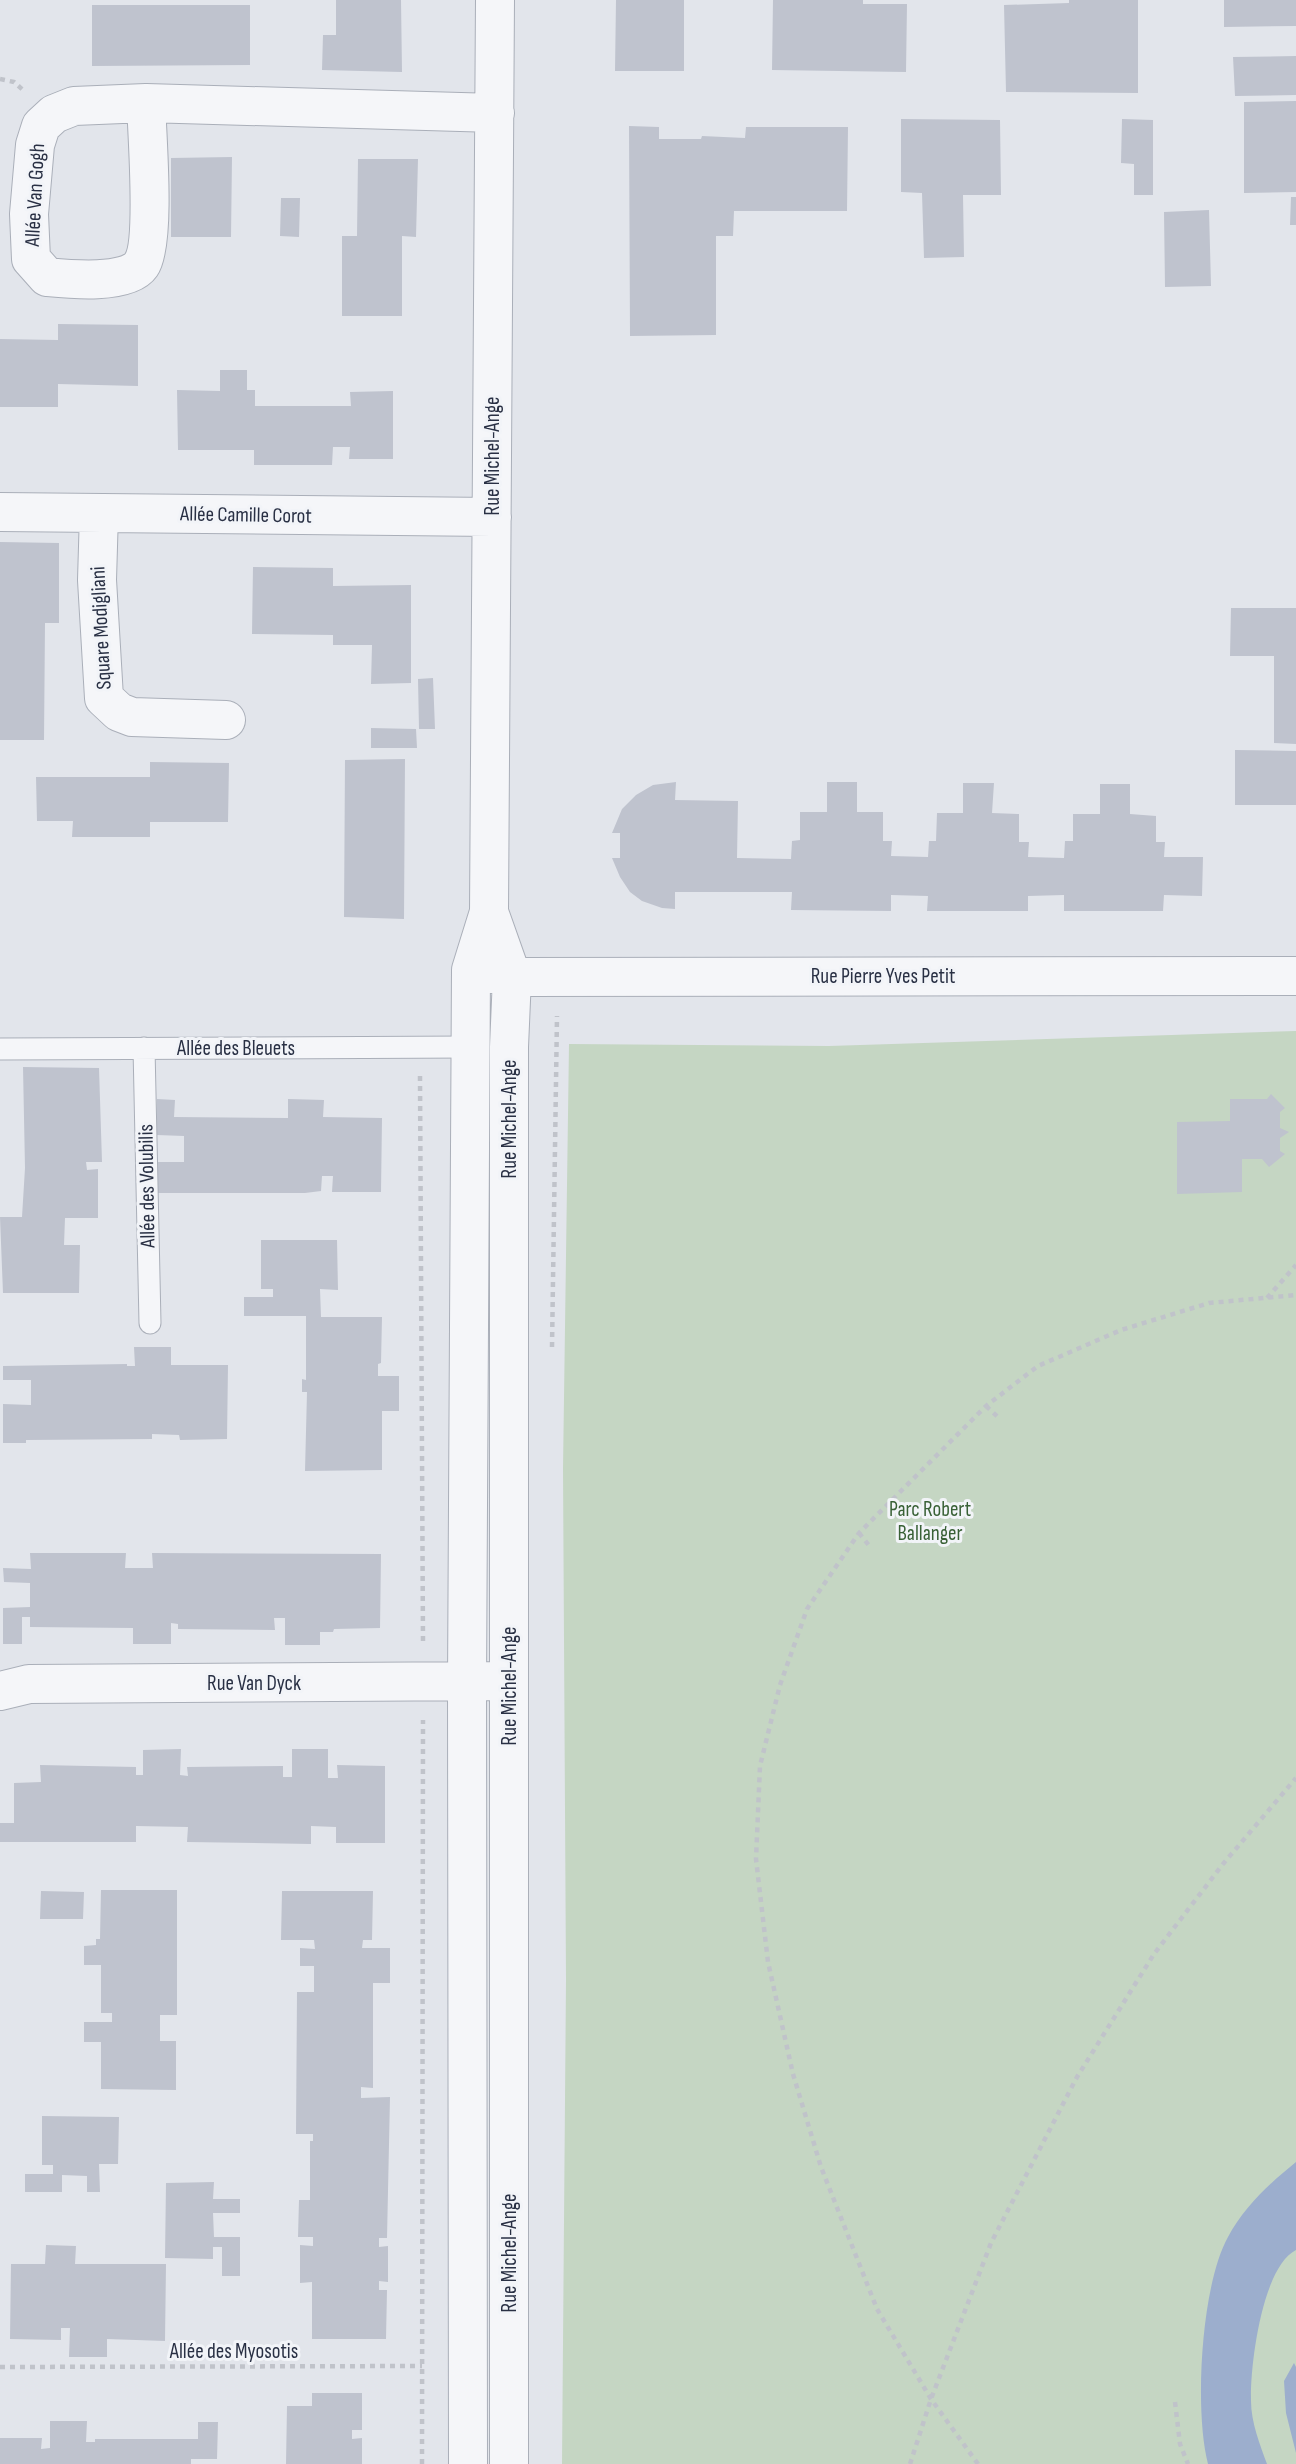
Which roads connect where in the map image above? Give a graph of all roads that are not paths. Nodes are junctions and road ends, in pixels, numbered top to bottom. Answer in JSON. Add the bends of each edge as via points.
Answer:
{"nodes":[{"id":1,"x":495,"y":0,"type":"edge"},
{"id":2,"x":146,"y":103,"type":"junction"},
{"id":3,"x":495,"y":113,"type":"junction"},
{"id":4,"x":0,"y":512,"type":"edge"},
{"id":5,"x":99,"y":513,"type":"junction"},
{"id":6,"x":492,"y":517,"type":"junction"},
{"id":7,"x":226,"y":720,"type":"dead end"},
{"id":8,"x":489,"y":912,"type":"junction"},
{"id":9,"x":471,"y":970,"type":"junction"},
{"id":10,"x":1296,"y":976,"type":"edge"},
{"id":11,"x":512,"y":977,"type":"junction"},
{"id":12,"x":472,"y":1047,"type":"junction"},
{"id":13,"x":144,"y":1048,"type":"junction"},
{"id":14,"x":0,"y":1049,"type":"edge"},
{"id":15,"x":150,"y":1324,"type":"dead end"},
{"id":16,"x":509,"y":1681,"type":"junction"},
{"id":17,"x":467,"y":1683,"type":"junction"},
{"id":18,"x":0,"y":1691,"type":"edge"},
{"id":19,"x":468,"y":2464,"type":"edge"},
{"id":20,"x":509,"y":2464,"type":"edge"}],
"edges":[{"from":1,"to":3,"type":"street","name":"Rue Michel-Ange"},
{"from":2,"to":2,"type":"street","name":"Allée Van Gogh","via":[[149,241],[142,265],[131,273],[108,278],[47,277],[31,259],[29,214],[34,145],[41,126],[54,114],[74,106]]},
{"from":2,"to":3,"type":"street","name":"Allée Van Gogh"},
{"from":3,"to":6,"type":"street","name":"Rue Michel-Ange"},
{"from":4,"to":5,"type":"street","name":"Allée Camille Corot"},
{"from":5,"to":6,"type":"street","name":"Allée Camille Corot"},
{"from":5,"to":7,"type":"street","name":"Square Modigliani","via":[[97,580],[104,698],[132,717]]},
{"from":6,"to":8,"type":"street","name":"Rue Michel-Ange"},
{"from":8,"to":9,"type":"street","name":"Rue Michel-Ange"},
{"from":8,"to":11,"type":"street","name":"Rue Michel-Ange"},
{"from":9,"to":11,"type":"street","name":"Rue Pierre Yves Petit"},
{"from":9,"to":12,"type":"street","name":"Rue Michel-Ange"},
{"from":10,"to":11,"type":"street","name":"Rue Pierre Yves Petit"},
{"from":11,"to":16,"type":"street","name":"Rue Michel-Ange"},
{"from":12,"to":13,"type":"lane","name":"Allée des Bleuets"},
{"from":12,"to":17,"type":"street","name":"Rue Michel-Ange"},
{"from":13,"to":14,"type":"lane","name":"Allée des Bleuets"},
{"from":13,"to":15,"type":"lane","name":"Allée des Volubilis"},
{"from":16,"to":17,"type":"street","name":"Rue Van Dyck"},
{"from":16,"to":20,"type":"street","name":"Rue Michel-Ange"},
{"from":17,"to":18,"type":"street","name":"Rue Van Dyck","via":[[29,1684]]},
{"from":17,"to":19,"type":"street","name":"Rue Michel-Ange"}]}
